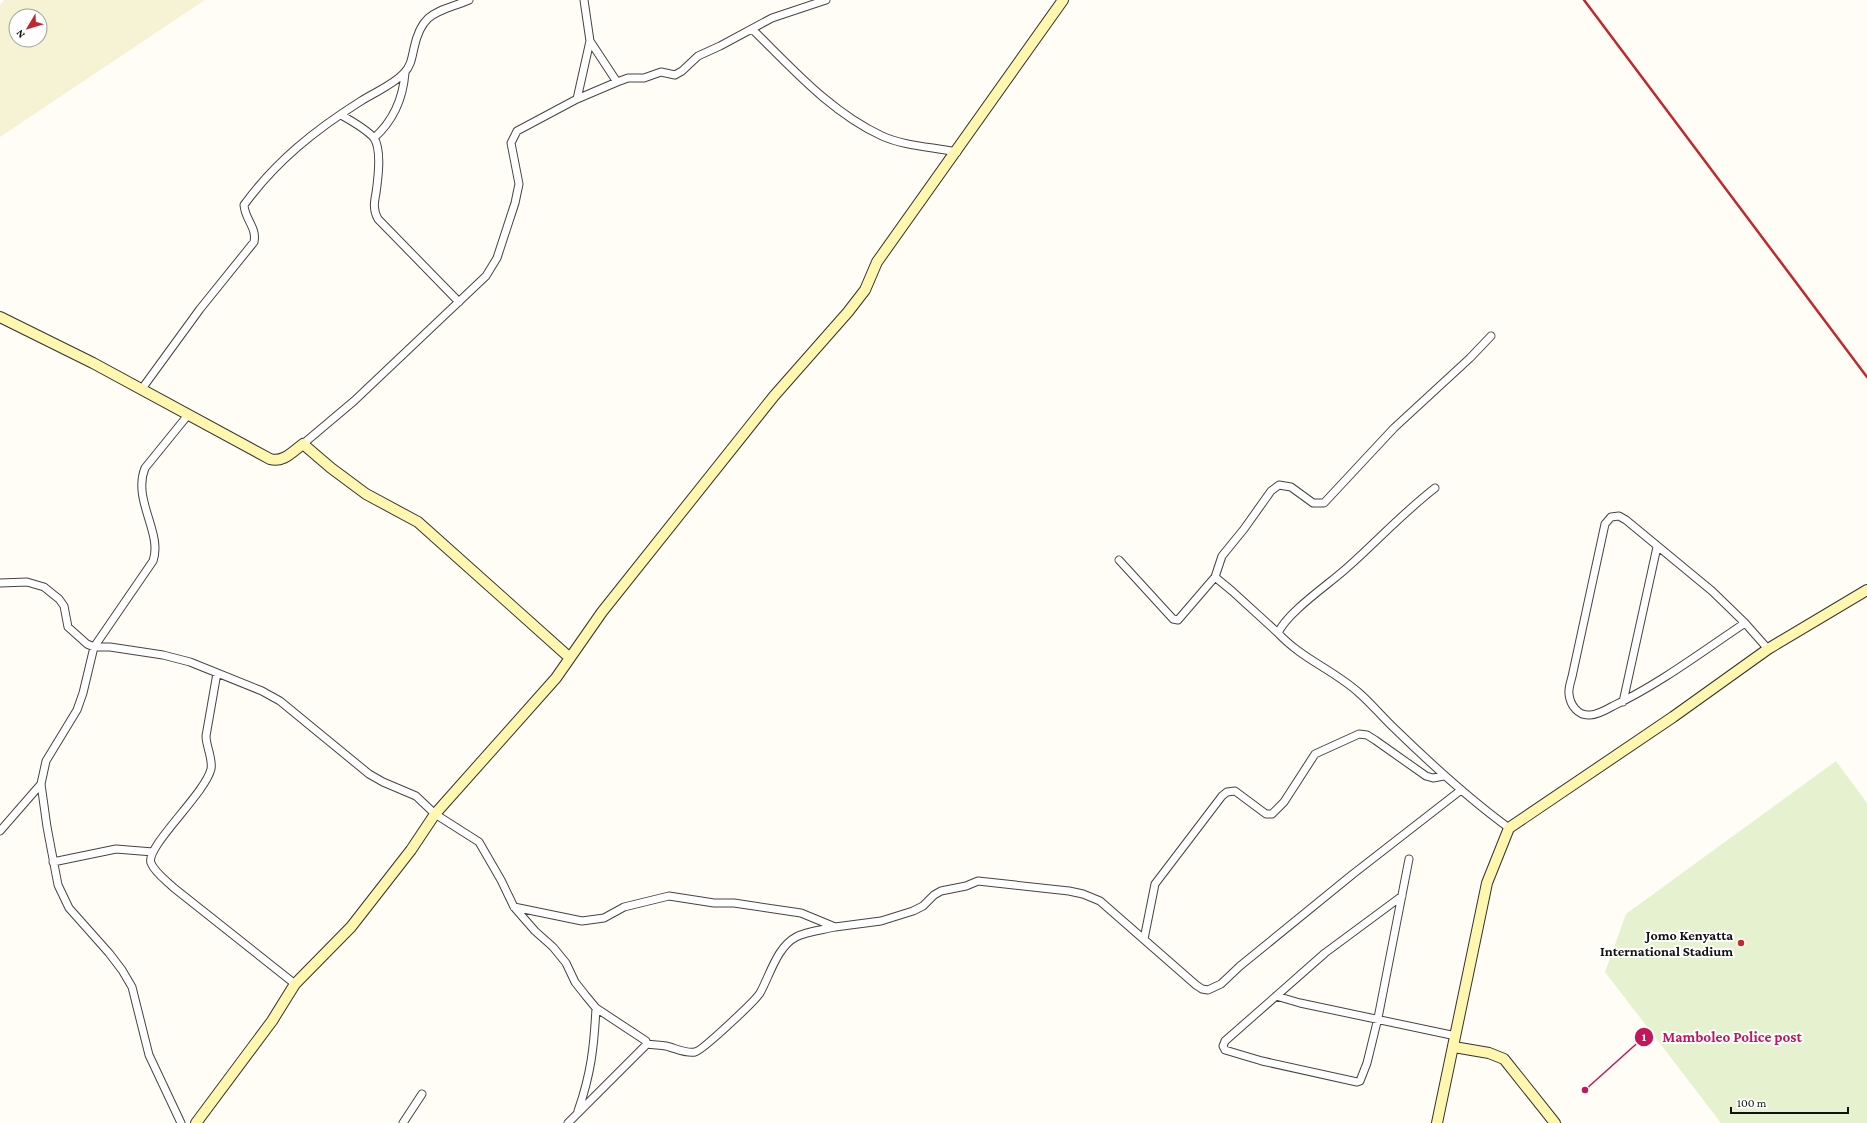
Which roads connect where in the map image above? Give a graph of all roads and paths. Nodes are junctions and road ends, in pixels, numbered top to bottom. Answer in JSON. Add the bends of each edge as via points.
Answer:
{"nodes":[{"id":1,"x":469,"y":0,"type":"edge"},
{"id":2,"x":584,"y":0,"type":"edge"},
{"id":3,"x":825,"y":0,"type":"edge"},
{"id":4,"x":1063,"y":0,"type":"edge"},
{"id":5,"x":752,"y":29,"type":"junction"},
{"id":6,"x":590,"y":41,"type":"junction"},
{"id":7,"x":404,"y":73,"type":"junction"},
{"id":8,"x":617,"y":82,"type":"junction"},
{"id":9,"x":577,"y":99,"type":"junction"},
{"id":10,"x":341,"y":114,"type":"junction"},
{"id":11,"x":374,"y":138,"type":"junction"},
{"id":12,"x":957,"y":152,"type":"junction"},
{"id":13,"x":459,"y":302,"type":"junction"},
{"id":14,"x":0,"y":317,"type":"edge"},
{"id":15,"x":1491,"y":336,"type":"dead end"},
{"id":16,"x":141,"y":390,"type":"junction"},
{"id":17,"x":188,"y":415,"type":"junction"},
{"id":18,"x":303,"y":444,"type":"junction"},
{"id":19,"x":1435,"y":488,"type":"dead end"},
{"id":20,"x":1657,"y":547,"type":"junction"},
{"id":21,"x":1119,"y":560,"type":"dead end"},
{"id":22,"x":1215,"y":577,"type":"junction"},
{"id":23,"x":0,"y":583,"type":"edge"},
{"id":24,"x":1867,"y":590,"type":"edge"},
{"id":25,"x":1745,"y":623,"type":"junction"},
{"id":26,"x":1278,"y":633,"type":"junction"},
{"id":27,"x":94,"y":646,"type":"junction"},
{"id":28,"x":1768,"y":649,"type":"junction"},
{"id":29,"x":570,"y":658,"type":"junction"},
{"id":30,"x":217,"y":673,"type":"junction"},
{"id":31,"x":1622,"y":702,"type":"junction"},
{"id":32,"x":1444,"y":776,"type":"junction"},
{"id":33,"x":41,"y":784,"type":"junction"},
{"id":34,"x":1460,"y":790,"type":"junction"},
{"id":35,"x":436,"y":814,"type":"junction"},
{"id":36,"x":1509,"y":828,"type":"junction"},
{"id":37,"x":0,"y":831,"type":"edge"},
{"id":38,"x":153,"y":852,"type":"junction"},
{"id":39,"x":1409,"y":859,"type":"dead end"},
{"id":40,"x":53,"y":862,"type":"junction"},
{"id":41,"x":1402,"y":896,"type":"junction"},
{"id":42,"x":514,"y":907,"type":"junction"},
{"id":43,"x":835,"y":927,"type":"junction"},
{"id":44,"x":1144,"y":939,"type":"junction"},
{"id":45,"x":295,"y":984,"type":"junction"},
{"id":46,"x":1276,"y":996,"type":"junction"},
{"id":47,"x":596,"y":1008,"type":"junction"},
{"id":48,"x":1378,"y":1018,"type":"junction"},
{"id":49,"x":1456,"y":1036,"type":"junction"},
{"id":50,"x":647,"y":1044,"type":"junction"},
{"id":51,"x":1454,"y":1047,"type":"junction"},
{"id":52,"x":422,"y":1094,"type":"dead end"},
{"id":53,"x":577,"y":1113,"type":"junction"},
{"id":54,"x":198,"y":1122,"type":"edge"},
{"id":55,"x":181,"y":1123,"type":"edge"},
{"id":56,"x":402,"y":1123,"type":"edge"},
{"id":57,"x":568,"y":1123,"type":"edge"},
{"id":58,"x":1437,"y":1123,"type":"edge"},
{"id":59,"x":1555,"y":1123,"type":"edge"}],
"edges":[{"from":1,"to":7,"type":"street","via":[[427,18],[417,35],[411,64]]},
{"from":2,"to":6,"type":"street"},
{"from":3,"to":5,"type":"street","via":[[772,18]]},
{"from":4,"to":12,"type":"street"},
{"from":5,"to":8,"type":"street","via":[[698,56],[675,75],[661,72],[644,78],[628,78]]},
{"from":5,"to":12,"type":"street","via":[[816,92],[845,114],[882,136]]},
{"from":6,"to":8,"type":"street"},
{"from":6,"to":9,"type":"street"},
{"from":7,"to":10,"type":"street"},
{"from":7,"to":11,"type":"street","via":[[404,84],[391,119]]},
{"from":8,"to":9,"type":"street"},
{"from":9,"to":13,"type":"street","via":[[517,131],[513,137],[512,151],[519,184],[505,236],[497,258],[486,276]]},
{"from":10,"to":11,"type":"street"},
{"from":10,"to":16,"type":"street","via":[[296,147],[261,182],[244,206],[255,234],[254,242],[200,309]]},
{"from":11,"to":13,"type":"street","via":[[378,158],[374,206],[376,216]]},
{"from":12,"to":29,"type":"street","via":[[877,262],[865,290],[774,396],[602,612]]},
{"from":13,"to":18,"type":"street","via":[[354,401]]},
{"from":14,"to":16,"type":"street"},
{"from":15,"to":22,"type":"street","via":[[1394,428],[1324,503],[1313,503],[1290,487],[1279,485],[1271,491],[1222,556]]},
{"from":16,"to":17,"type":"street"},
{"from":17,"to":18,"type":"street","via":[[277,461]]},
{"from":17,"to":27,"type":"street","via":[[142,476],[141,488],[155,547],[153,561]]},
{"from":18,"to":29,"type":"street","via":[[330,468],[366,494],[418,522]]},
{"from":19,"to":26,"type":"street","via":[[1295,612]]},
{"from":20,"to":25,"type":"street","via":[[1712,591]]},
{"from":20,"to":31,"type":"street"},
{"from":20,"to":31,"type":"street","via":[[1619,516],[1610,517],[1605,524],[1569,693],[1572,706],[1579,713],[1590,716]]},
{"from":21,"to":22,"type":"street","via":[[1175,620],[1180,618]]},
{"from":22,"to":26,"type":"street"},
{"from":23,"to":27,"type":"street","via":[[27,582],[44,587],[61,602],[68,627],[79,638]]},
{"from":24,"to":28,"type":"street"},
{"from":25,"to":28,"type":"street"},
{"from":25,"to":31,"type":"street"},
{"from":26,"to":32,"type":"street","via":[[1315,664],[1357,691]]},
{"from":27,"to":30,"type":"street","via":[[163,655]]},
{"from":27,"to":33,"type":"street","via":[[83,693],[46,761]]},
{"from":28,"to":36,"type":"street","via":[[1673,718]]},
{"from":29,"to":35,"type":"street","via":[[556,678]]},
{"from":30,"to":35,"type":"street","via":[[280,701],[370,774],[416,796]]},
{"from":30,"to":38,"type":"street","via":[[206,736],[211,767],[207,779]]},
{"from":32,"to":34,"type":"street"},
{"from":32,"to":44,"type":"street","via":[[1426,776],[1375,740],[1359,734],[1315,754],[1284,802],[1272,814],[1266,814],[1235,791],[1227,792],[1155,884]]},
{"from":33,"to":37,"type":"street"},
{"from":33,"to":40,"type":"street"},
{"from":34,"to":36,"type":"street"},
{"from":34,"to":44,"type":"street","via":[[1215,987],[1202,989]]},
{"from":35,"to":42,"type":"street","via":[[479,842]]},
{"from":35,"to":45,"type":"street","via":[[351,927]]},
{"from":36,"to":49,"type":"street","via":[[1487,883]]},
{"from":38,"to":40,"type":"street","via":[[116,849]]},
{"from":38,"to":45,"type":"street","via":[[151,863],[174,888]]},
{"from":39,"to":41,"type":"street"},
{"from":40,"to":55,"type":"street","via":[[58,885],[69,908],[109,953],[132,988],[149,1055]]},
{"from":41,"to":46,"type":"street","via":[[1325,953]]},
{"from":41,"to":48,"type":"street"},
{"from":42,"to":43,"type":"street","via":[[582,921],[604,918],[624,907],[669,896],[801,913]]},
{"from":42,"to":47,"type":"street","via":[[566,963],[575,982]]},
{"from":43,"to":44,"type":"street","via":[[881,920],[913,911],[941,891],[978,881],[1083,894],[1107,906]]},
{"from":43,"to":50,"type":"street","via":[[796,937],[785,947],[760,994],[697,1052],[689,1053]]},
{"from":45,"to":54,"type":"street","via":[[272,1021]]},
{"from":46,"to":48,"type":"street"},
{"from":46,"to":48,"type":"street","via":[[1225,1041],[1223,1046],[1226,1051],[1262,1062],[1359,1082],[1367,1063]]},
{"from":47,"to":50,"type":"street"},
{"from":47,"to":53,"type":"street","via":[[594,1054]]},
{"from":48,"to":49,"type":"street"},
{"from":49,"to":51,"type":"street"},
{"from":50,"to":53,"type":"street"},
{"from":51,"to":58,"type":"street"},
{"from":51,"to":59,"type":"street","via":[[1489,1053],[1504,1059]]},
{"from":52,"to":56,"type":"street"},
{"from":53,"to":57,"type":"street"}]}
